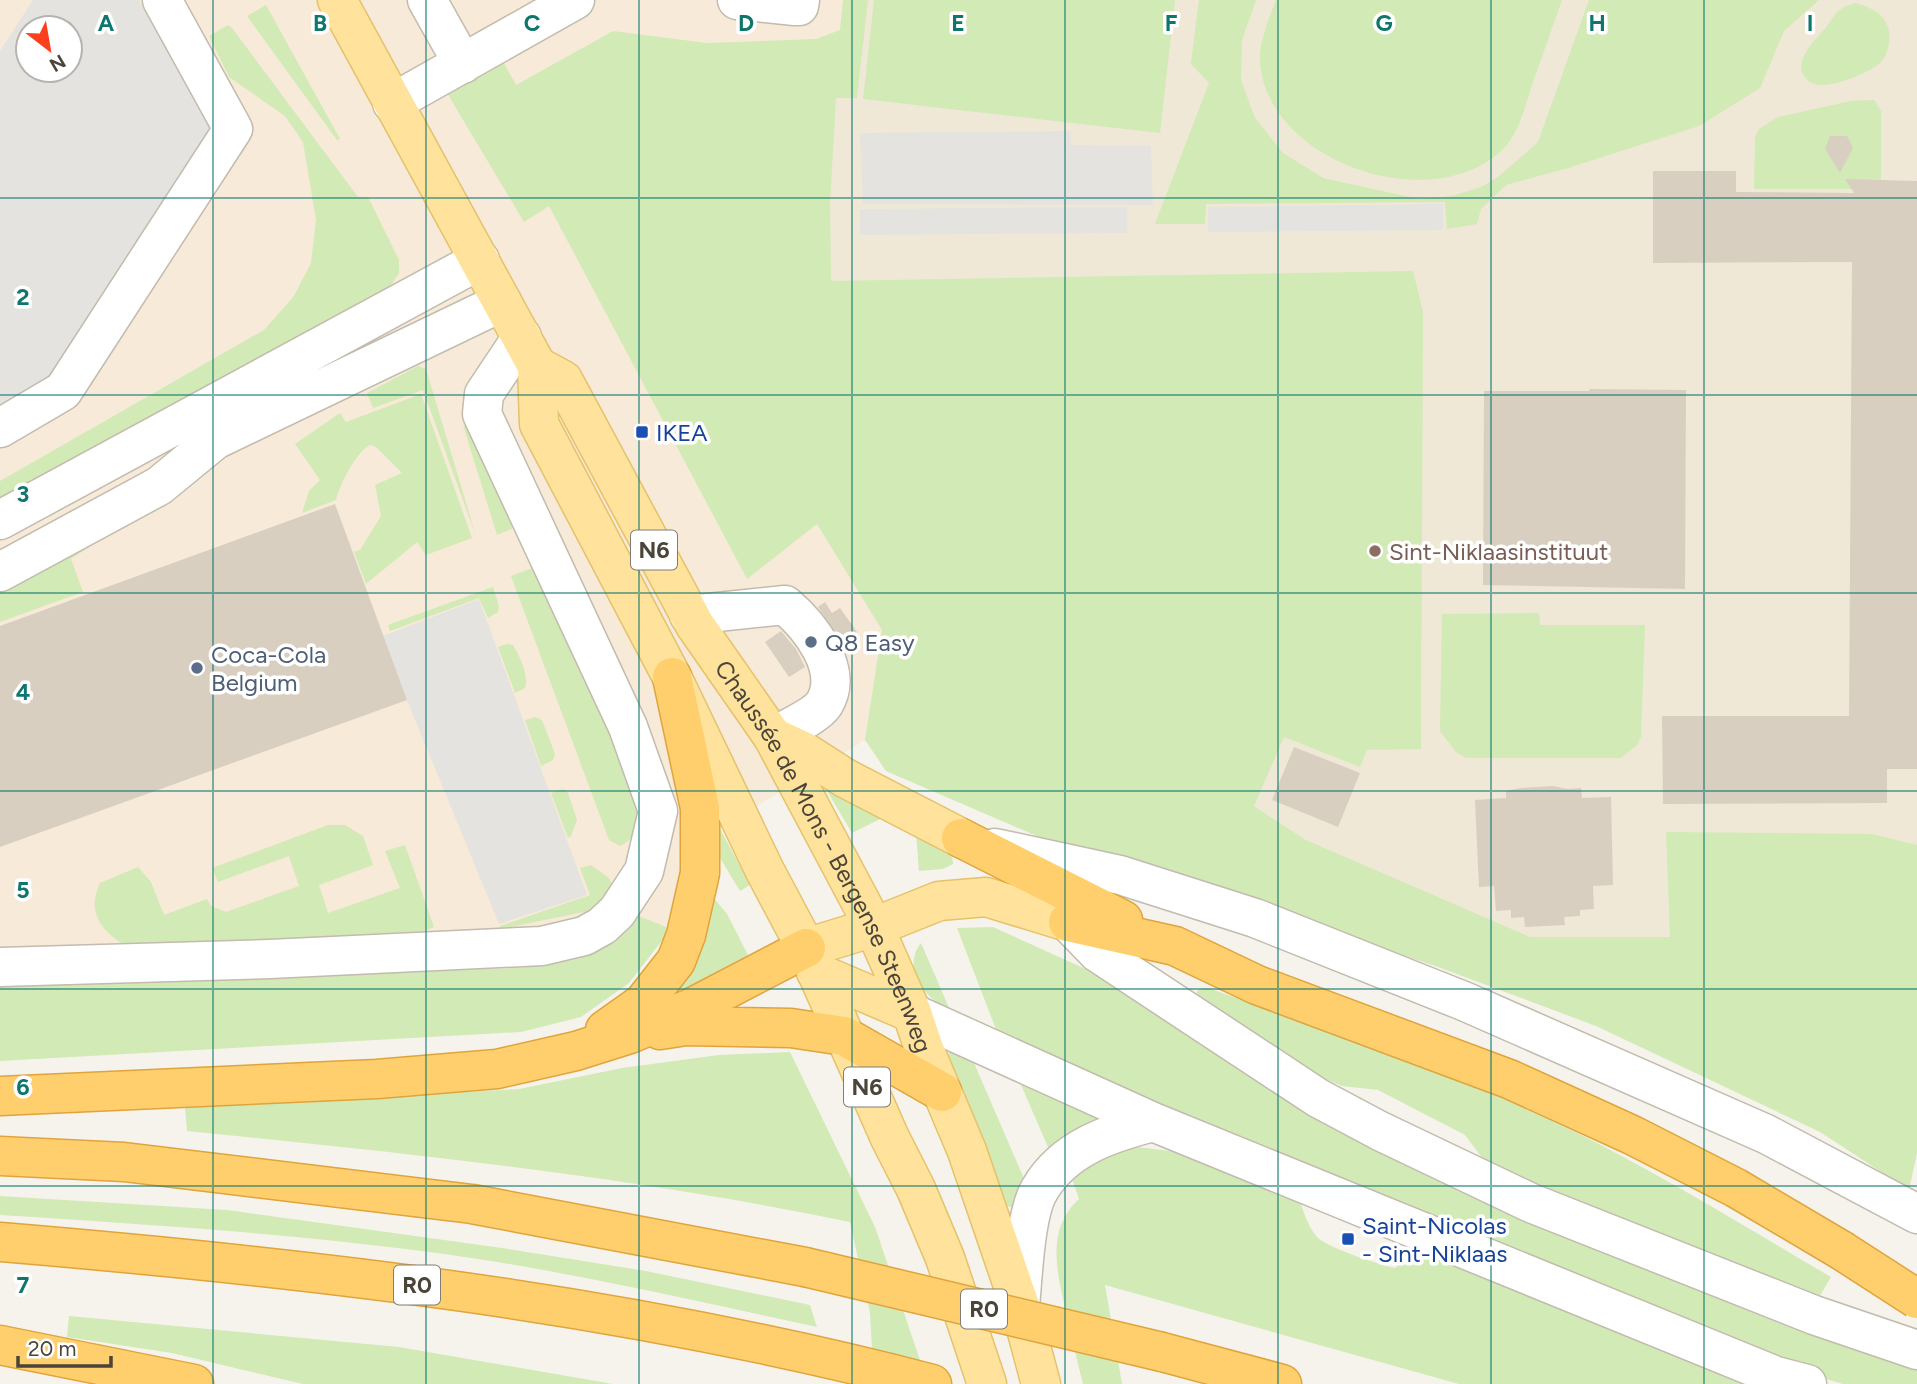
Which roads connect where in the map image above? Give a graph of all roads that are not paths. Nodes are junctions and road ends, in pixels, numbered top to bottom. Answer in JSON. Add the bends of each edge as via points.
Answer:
{"nodes":[{"id":1,"x":162,"y":0,"type":"edge"},
{"id":2,"x":337,"y":0,"type":"edge"},
{"id":3,"x":427,"y":0,"type":"edge"},
{"id":4,"x":526,"y":0,"type":"edge"},
{"id":5,"x":575,"y":0,"type":"edge"},
{"id":6,"x":737,"y":0,"type":"edge"},
{"id":7,"x":800,"y":0,"type":"edge"},
{"id":8,"x":457,"y":53,"type":"junction"},
{"id":9,"x":392,"y":103,"type":"junction"},
{"id":10,"x":480,"y":260,"type":"junction"},
{"id":11,"x":502,"y":302,"type":"junction"},
{"id":12,"x":529,"y":351,"type":"junction"},
{"id":13,"x":0,"y":428,"type":"edge"},
{"id":14,"x":215,"y":440,"type":"junction"},
{"id":15,"x":0,"y":520,"type":"edge"},
{"id":16,"x":0,"y":539,"type":"edge"},
{"id":17,"x":0,"y":572,"type":"edge"},
{"id":18,"x":689,"y":615,"type":"junction"},
{"id":19,"x":672,"y":677,"type":"junction"},
{"id":20,"x":773,"y":737,"type":"junction"},
{"id":21,"x":961,"y":838,"type":"junction"},
{"id":22,"x":1068,"y":922,"type":"junction"},
{"id":23,"x":874,"y":927,"type":"junction"},
{"id":24,"x":1175,"y":946,"type":"junction"},
{"id":25,"x":811,"y":960,"type":"junction"},
{"id":26,"x":0,"y":967,"type":"edge"},
{"id":27,"x":912,"y":1013,"type":"junction"},
{"id":28,"x":630,"y":1034,"type":"junction"},
{"id":29,"x":844,"y":1035,"type":"junction"},
{"id":30,"x":576,"y":1051,"type":"junction"},
{"id":31,"x":942,"y":1092,"type":"junction"},
{"id":32,"x":0,"y":1096,"type":"edge"},
{"id":33,"x":1153,"y":1122,"type":"junction"},
{"id":34,"x":0,"y":1156,"type":"edge"},
{"id":35,"x":1917,"y":1213,"type":"edge"},
{"id":36,"x":0,"y":1242,"type":"edge"},
{"id":37,"x":1917,"y":1298,"type":"edge"},
{"id":38,"x":1020,"y":1306,"type":"junction"},
{"id":39,"x":1868,"y":1335,"type":"junction"},
{"id":40,"x":0,"y":1345,"type":"edge"},
{"id":41,"x":1917,"y":1350,"type":"edge"},
{"id":42,"x":194,"y":1384,"type":"edge"},
{"id":43,"x":932,"y":1384,"type":"edge"},
{"id":44,"x":987,"y":1384,"type":"edge"},
{"id":45,"x":1041,"y":1384,"type":"edge"},
{"id":46,"x":1282,"y":1384,"type":"edge"},
{"id":47,"x":1807,"y":1384,"type":"edge"}],
"edges":[{"from":1,"to":13,"type":"street","via":[[233,129],[63,391]]},
{"from":2,"to":9,"type":"main road","name":"Chaussée de Mons - Bergense Steenweg","number":"N6"},
{"from":3,"to":8,"type":"street"},
{"from":4,"to":8,"type":"street"},
{"from":5,"to":8,"type":"street"},
{"from":6,"to":7,"type":"street","via":[[795,6]]},
{"from":8,"to":9,"type":"street"},
{"from":9,"to":10,"type":"main road","name":"Chaussée de Mons - Bergense Steenweg","number":"N6"},
{"from":10,"to":11,"type":"main road","name":"Chaussée de Mons - Bergense Steenweg","number":"N6"},
{"from":10,"to":15,"type":"street"},
{"from":11,"to":12,"type":"main road","name":"Chaussée de Mons - Bergense Steenweg","number":"N6"},
{"from":11,"to":14,"type":"street"},
{"from":12,"to":18,"type":"main road","name":"Chaussée de Mons - Bergense Steenweg","number":"N6","via":[[562,380]]},
{"from":12,"to":19,"type":"main road","name":"Chaussée de Mons - Bergense Steenweg","number":"N6","via":[[539,424]]},
{"from":12,"to":26,"type":"street","via":[[484,394],[481,414],[628,727],[658,811],[644,871],[617,912],[584,936],[542,946]]},
{"from":14,"to":16,"type":"street","via":[[62,506]]},
{"from":14,"to":17,"type":"street","via":[[159,486]]},
{"from":18,"to":20,"type":"main road","name":"Chaussée de Mons - Bergense Steenweg","number":"N6"},
{"from":18,"to":20,"type":"street","via":[[785,605],[800,617],[827,657],[830,687],[823,706]]},
{"from":19,"to":25,"type":"main road","name":"Chaussée de Mons - Bergense Steenweg","number":"N6"},
{"from":19,"to":30,"type":"highway","via":[[700,808],[702,857],[693,911],[676,961],[643,1003]]},
{"from":20,"to":21,"type":"main road"},
{"from":20,"to":23,"type":"main road","name":"Chaussée de Mons - Bergense Steenweg","number":"N6"},
{"from":21,"to":24,"type":"highway"},
{"from":21,"to":35,"type":"street","via":[[1120,875],[1255,918],[1466,1002],[1766,1133]]},
{"from":22,"to":23,"type":"main road","via":[[986,897],[939,901]]},
{"from":22,"to":24,"type":"highway"},
{"from":22,"to":39,"type":"street","via":[[1098,953],[1318,1098],[1380,1131],[1531,1203]]},
{"from":23,"to":25,"type":"main road"},
{"from":23,"to":27,"type":"main road","name":"Chaussée de Mons - Bergense Steenweg","number":"N6"},
{"from":24,"to":37,"type":"highway","bridge":true,"via":[[1257,985],[1509,1079],[1595,1118],[1737,1188]]},
{"from":25,"to":27,"type":"main road"},
{"from":25,"to":28,"type":"highway"},
{"from":25,"to":29,"type":"main road","name":"Chaussée de Mons - Bergense Steenweg","number":"N6"},
{"from":27,"to":31,"type":"main road","name":"Chaussée de Mons - Bergense Steenweg","number":"N6"},
{"from":27,"to":33,"type":"street"},
{"from":28,"to":29,"type":"highway","via":[[686,1026],[791,1028]]},
{"from":28,"to":30,"type":"highway"},
{"from":29,"to":31,"type":"highway"},
{"from":29,"to":44,"type":"main road","name":"Chaussée de Mons - Bergense Steenweg","number":"N6","via":[[945,1258]]},
{"from":30,"to":32,"type":"highway","via":[[497,1069],[377,1079]]},
{"from":31,"to":38,"type":"main road","name":"Chaussée de Mons - Bergense Steenweg","number":"N6"},
{"from":33,"to":38,"type":"street","via":[[1087,1144],[1038,1190],[1028,1231]]},
{"from":33,"to":47,"type":"street","via":[[1776,1376]]},
{"from":34,"to":46,"type":"highway","number":"R0","bridge":true,"via":[[124,1162],[472,1204],[805,1267]]},
{"from":36,"to":43,"type":"highway","number":"R0","via":[[173,1256],[504,1296],[830,1357]]},
{"from":37,"to":39,"type":"street"},
{"from":38,"to":45,"type":"main road","name":"Chaussée de Mons - Bergense Steenweg","number":"N6"},
{"from":39,"to":41,"type":"street"},
{"from":40,"to":42,"type":"highway"}]}
